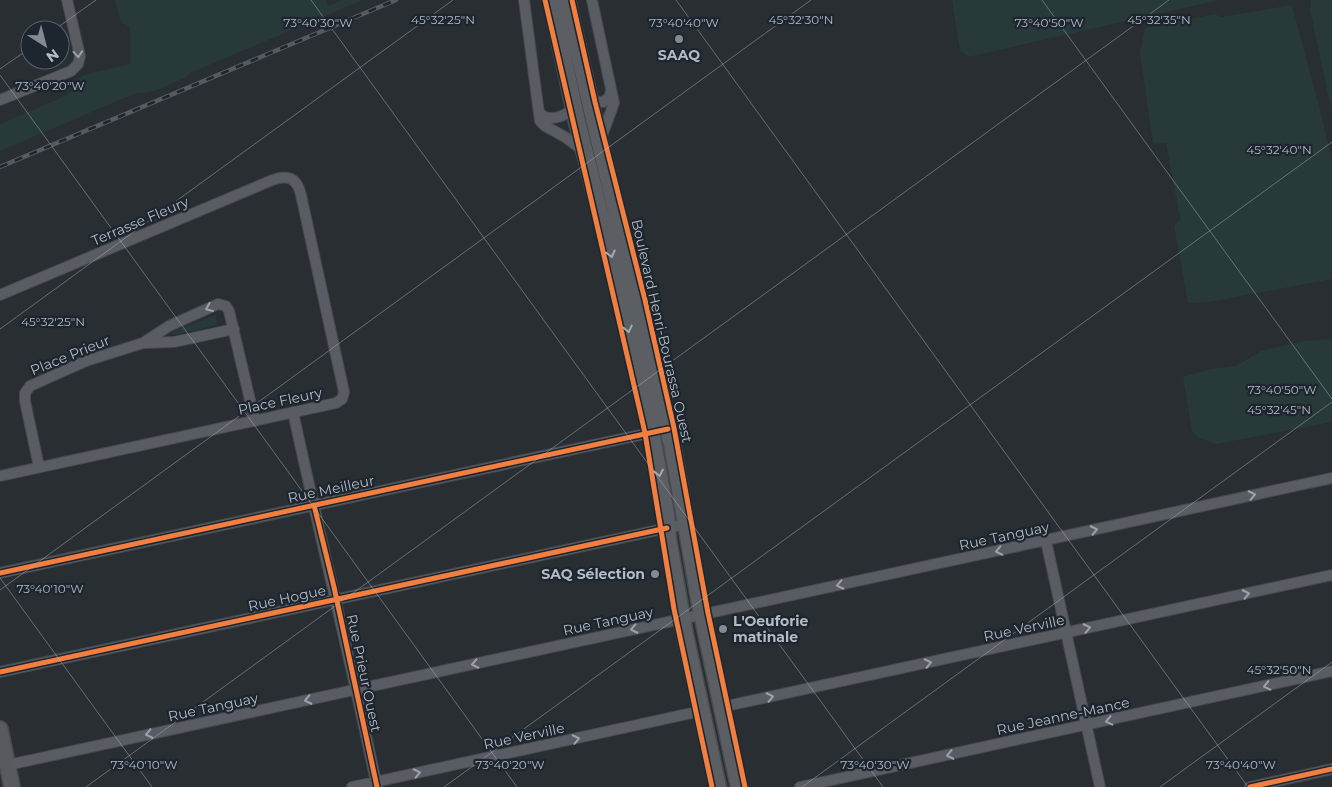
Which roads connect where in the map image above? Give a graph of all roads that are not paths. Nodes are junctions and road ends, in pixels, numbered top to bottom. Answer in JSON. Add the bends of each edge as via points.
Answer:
{"nodes":[{"id":1,"x":67,"y":0,"type":"edge"},
{"id":2,"x":524,"y":0,"type":"edge"},
{"id":3,"x":551,"y":0,"type":"edge"},
{"id":4,"x":567,"y":0,"type":"edge"},
{"id":5,"x":592,"y":0,"type":"edge"},
{"id":6,"x":611,"y":91,"type":"junction"},
{"id":7,"x":0,"y":100,"type":"edge"},
{"id":8,"x":589,"y":100,"type":"junction"},
{"id":9,"x":574,"y":108,"type":"junction"},
{"id":10,"x":538,"y":112,"type":"junction"},
{"id":11,"x":600,"y":141,"type":"junction"},
{"id":12,"x":585,"y":152,"type":"junction"},
{"id":13,"x":291,"y":178,"type":"joint"},
{"id":14,"x":0,"y":295,"type":"edge"},
{"id":15,"x":234,"y":329,"type":"junction"},
{"id":16,"x":143,"y":343,"type":"junction"},
{"id":17,"x":293,"y":412,"type":"junction"},
{"id":18,"x":254,"y":420,"type":"junction"},
{"id":19,"x":668,"y":429,"type":"junction"},
{"id":20,"x":651,"y":432,"type":"junction"},
{"id":21,"x":39,"y":467,"type":"junction"},
{"id":22,"x":0,"y":476,"type":"edge"},
{"id":23,"x":1332,"y":478,"type":"edge"},
{"id":24,"x":314,"y":505,"type":"junction"},
{"id":25,"x":686,"y":524,"type":"junction"},
{"id":26,"x":667,"y":528,"type":"junction"},
{"id":27,"x":1046,"y":541,"type":"junction"},
{"id":28,"x":0,"y":573,"type":"edge"},
{"id":29,"x":1332,"y":575,"type":"edge"},
{"id":30,"x":336,"y":599,"type":"junction"},
{"id":31,"x":702,"y":614,"type":"junction"},
{"id":32,"x":682,"y":619,"type":"junction"},
{"id":33,"x":1066,"y":633,"type":"junction"},
{"id":34,"x":1332,"y":671,"type":"edge"},
{"id":35,"x":0,"y":672,"type":"edge"},
{"id":36,"x":356,"y":690,"type":"junction"},
{"id":37,"x":722,"y":707,"type":"junction"},
{"id":38,"x":701,"y":712,"type":"junction"},
{"id":39,"x":1086,"y":726,"type":"junction"},
{"id":40,"x":0,"y":729,"type":"edge"},
{"id":41,"x":8,"y":765,"type":"junction"},
{"id":42,"x":1332,"y":769,"type":"edge"},
{"id":43,"x":376,"y":784,"type":"edge"},
{"id":44,"x":12,"y":787,"type":"edge"},
{"id":45,"x":352,"y":787,"type":"edge"},
{"id":46,"x":718,"y":787,"type":"edge"},
{"id":47,"x":739,"y":787,"type":"edge"},
{"id":48,"x":800,"y":787,"type":"edge"},
{"id":49,"x":1100,"y":787,"type":"edge"},
{"id":50,"x":1250,"y":787,"type":"edge"}],
"edges":[{"from":1,"to":7,"type":"street","one_way":true,"via":[[80,56],[78,64],[71,71]]},
{"from":2,"to":10,"type":"street"},
{"from":3,"to":9,"type":"main road"},
{"from":4,"to":8,"type":"main road","name":"Boulevard Henri-Bourassa Ouest"},
{"from":5,"to":6,"type":"street"},
{"from":6,"to":8,"type":"street","via":[[610,97],[603,102]]},
{"from":6,"to":11,"type":"street","via":[[614,108]]},
{"from":8,"to":11,"type":"main road","name":"Boulevard Henri-Bourassa Ouest"},
{"from":9,"to":10,"type":"street","via":[[557,117],[541,116]]},
{"from":9,"to":12,"type":"main road"},
{"from":10,"to":12,"type":"street","via":[[544,126]]},
{"from":11,"to":19,"type":"main road","name":"Boulevard Henri-Bourassa Ouest"},
{"from":12,"to":20,"type":"main road","one_way":true},
{"from":13,"to":14,"type":"street","name":"Terrasse Fleury","via":[[274,180]]},
{"from":13,"to":17,"type":"street","name":"Place Fleury","via":[[302,199],[344,392],[337,402]]},
{"from":15,"to":16,"type":"street","name":"Place Prieur","via":[[174,342]]},
{"from":15,"to":16,"type":"street","name":"Place Prieur","one_way":true,"via":[[229,309],[218,304],[169,326]]},
{"from":15,"to":18,"type":"street","name":"Place Prieur"},
{"from":16,"to":21,"type":"street","name":"Place Prieur","via":[[86,361],[34,382],[28,388],[25,401]]},
{"from":17,"to":18,"type":"street","name":"Place Fleury"},
{"from":17,"to":24,"type":"street","name":"Rue Prieur Ouest"},
{"from":18,"to":21,"type":"street","name":"Place Fleury"},
{"from":19,"to":20,"type":"street","name":"Rue Meilleur"},
{"from":19,"to":25,"type":"main road","name":"Boulevard Henri-Bourassa Ouest"},
{"from":20,"to":24,"type":"street","name":"Rue Meilleur"},
{"from":20,"to":26,"type":"main road","one_way":true},
{"from":21,"to":22,"type":"street","name":"Place Fleury"},
{"from":27,"to":23,"type":"street","name":"Rue Tanguay","one_way":true},
{"from":24,"to":28,"type":"street","name":"Rue Meilleur"},
{"from":24,"to":30,"type":"street","name":"Rue Prieur Ouest"},
{"from":25,"to":26,"type":"street","name":"Rue Hogue"},
{"from":25,"to":31,"type":"main road","name":"Boulevard Henri-Bourassa Ouest"},
{"from":26,"to":30,"type":"street","name":"Rue Hogue"},
{"from":26,"to":32,"type":"main road"},
{"from":27,"to":31,"type":"street","name":"Rue Tanguay","one_way":true},
{"from":27,"to":33,"type":"street"},
{"from":33,"to":29,"type":"street","name":"Rue Verville","one_way":true},
{"from":30,"to":35,"type":"street","name":"Rue Hogue"},
{"from":30,"to":36,"type":"street","name":"Rue Prieur Ouest"},
{"from":31,"to":32,"type":"street","name":"Rue Tanguay"},
{"from":31,"to":37,"type":"main road","name":"Boulevard Henri-Bourassa Ouest"},
{"from":32,"to":36,"type":"street","name":"Rue Tanguay","one_way":true},
{"from":32,"to":38,"type":"main road"},
{"from":37,"to":33,"type":"street","name":"Rue Verville","one_way":true},
{"from":33,"to":39,"type":"street"},
{"from":34,"to":39,"type":"street","name":"Rue Jeanne-Mance","one_way":true},
{"from":36,"to":41,"type":"street","name":"Rue Tanguay","one_way":true},
{"from":36,"to":43,"type":"street","name":"Rue Prieur Ouest"},
{"from":37,"to":47,"type":"main road","name":"Boulevard Henri-Bourassa Ouest"},
{"from":43,"to":38,"type":"street","name":"Rue Verville","one_way":true},
{"from":38,"to":46,"type":"main road"},
{"from":39,"to":48,"type":"street","name":"Rue Jeanne-Mance","one_way":true},
{"from":39,"to":49,"type":"street"},
{"from":40,"to":41,"type":"street"},
{"from":41,"to":44,"type":"street"},
{"from":42,"to":50,"type":"street"},
{"from":43,"to":45,"type":"street","name":"Rue Verville"}]}
